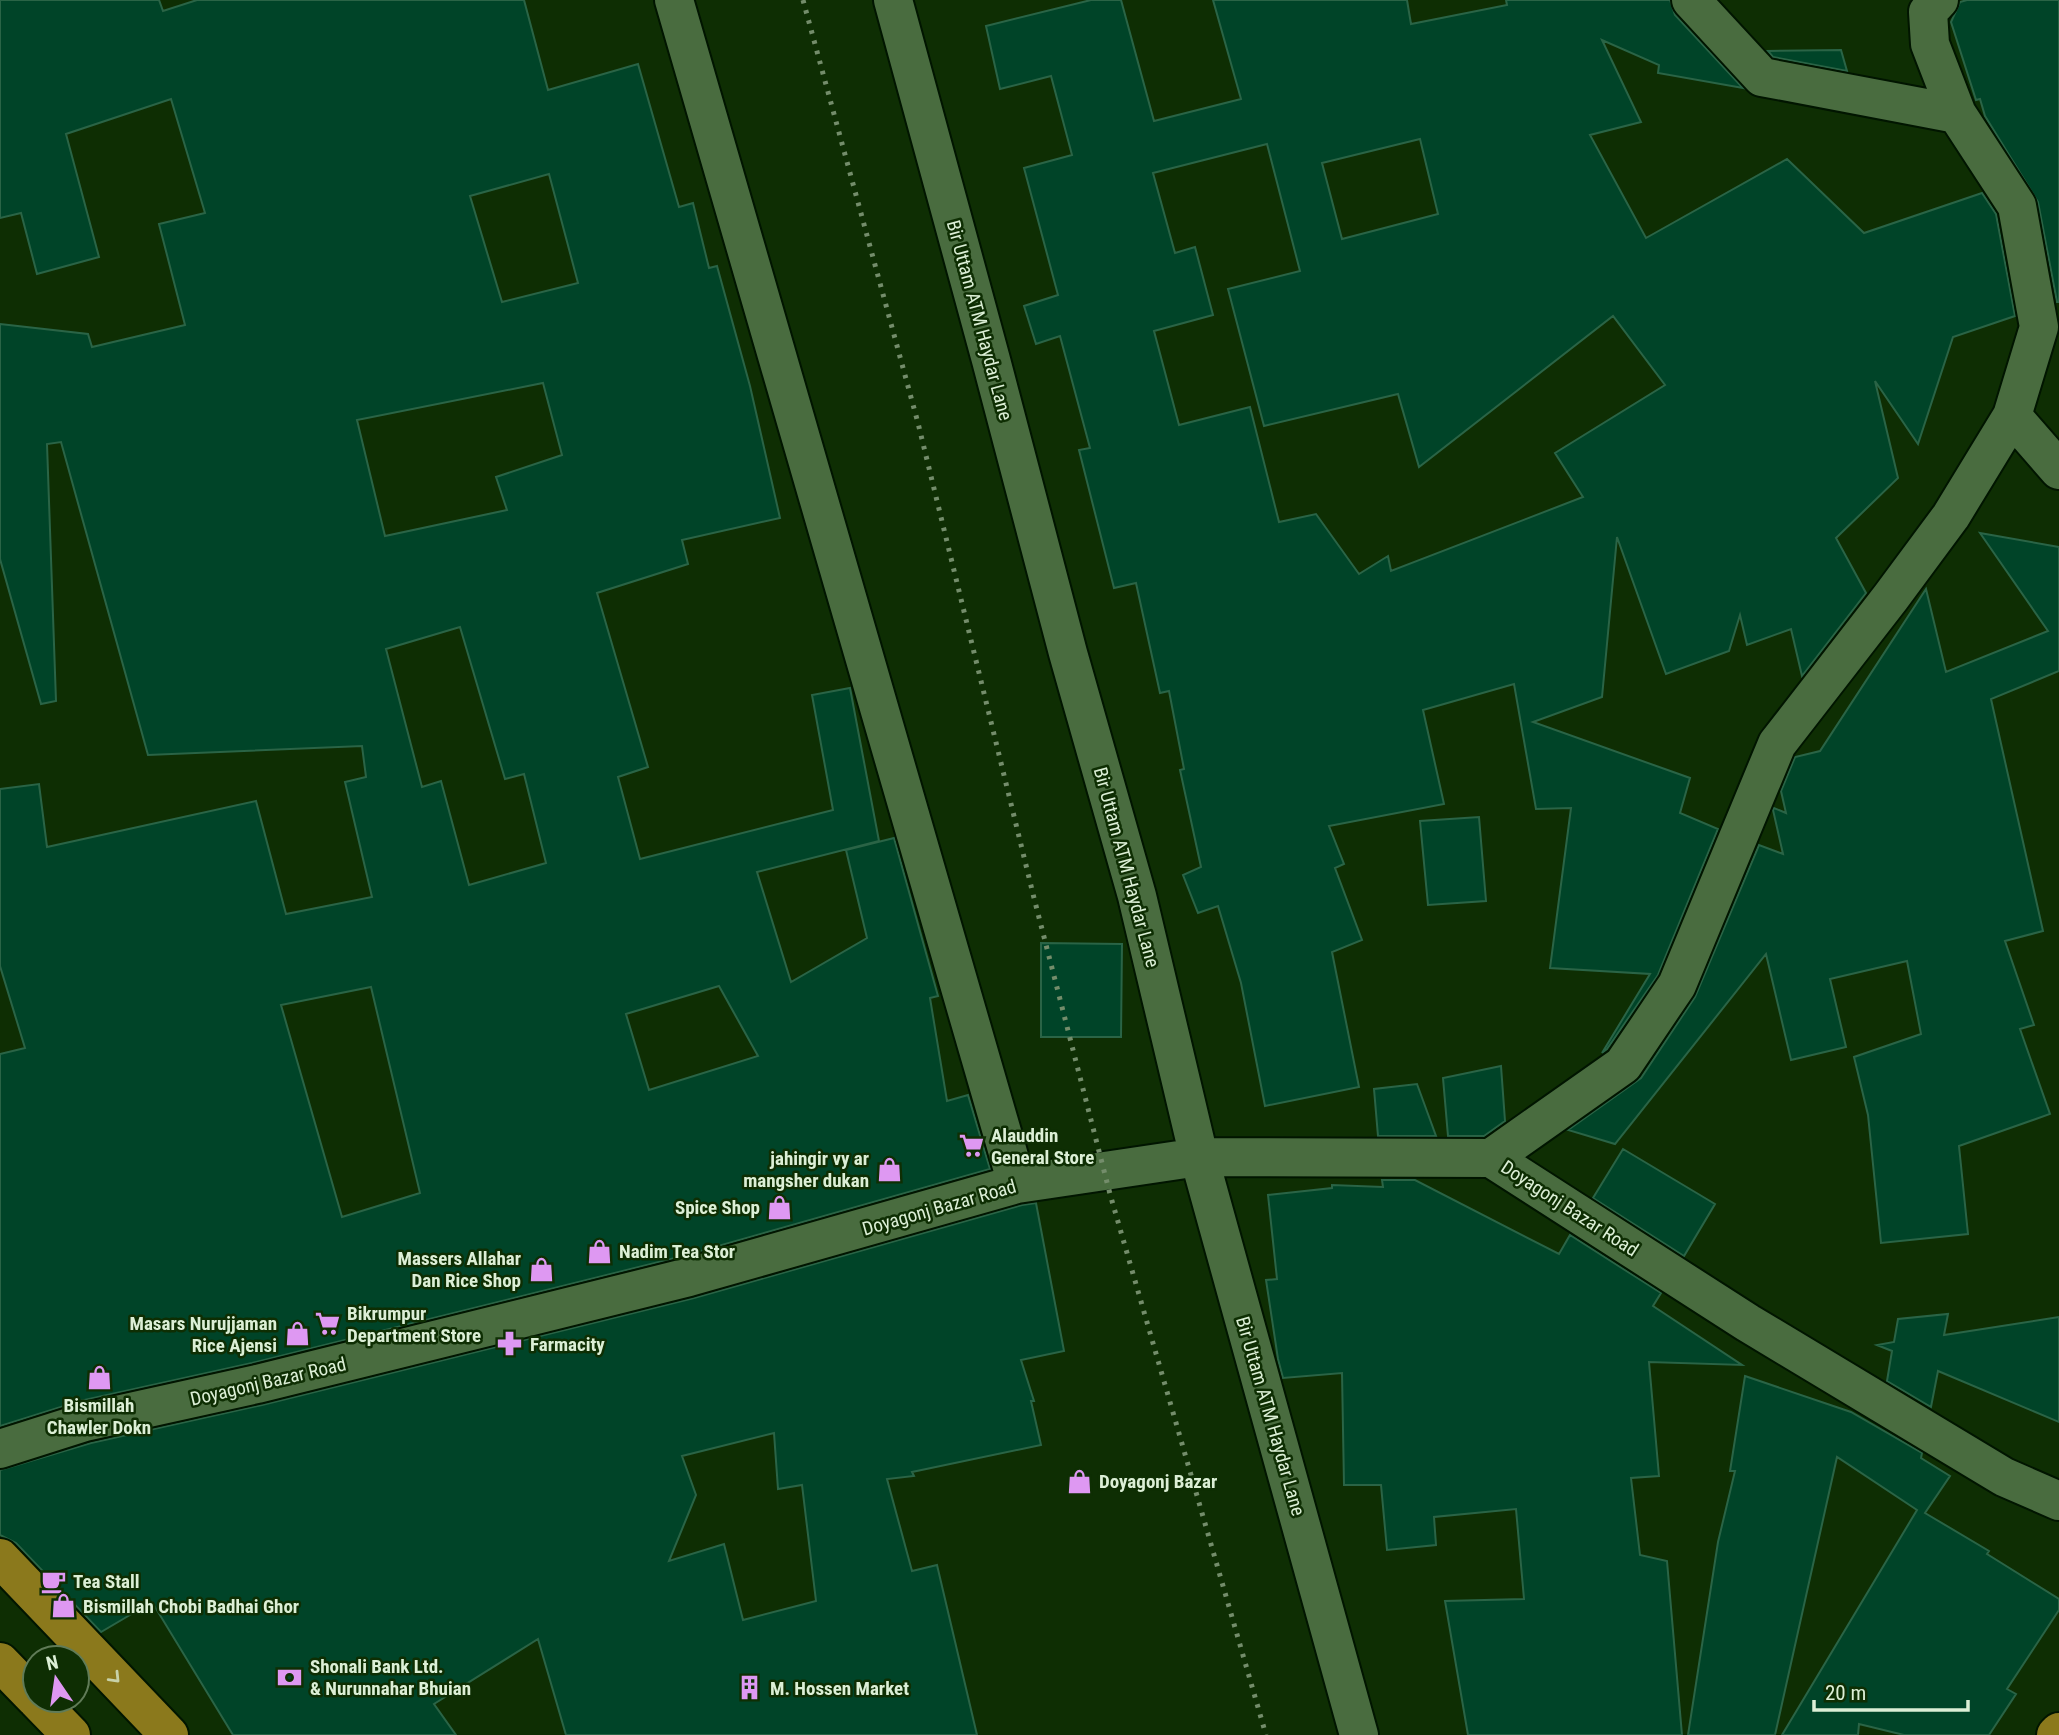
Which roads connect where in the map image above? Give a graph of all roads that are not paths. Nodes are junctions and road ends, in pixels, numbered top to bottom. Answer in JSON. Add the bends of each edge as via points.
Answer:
{"nodes":[{"id":1,"x":674,"y":0,"type":"edge"},
{"id":2,"x":893,"y":0,"type":"edge"},
{"id":3,"x":1691,"y":0,"type":"edge"},
{"id":4,"x":1939,"y":0,"type":"edge"},
{"id":5,"x":1957,"y":114,"type":"junction"},
{"id":6,"x":2012,"y":416,"type":"junction"},
{"id":7,"x":2059,"y":470,"type":"edge"},
{"id":8,"x":1199,"y":1157,"type":"junction"},
{"id":9,"x":1491,"y":1158,"type":"junction"},
{"id":10,"x":1017,"y":1184,"type":"junction"},
{"id":11,"x":0,"y":1449,"type":"edge"},
{"id":12,"x":2059,"y":1501,"type":"edge"},
{"id":13,"x":0,"y":1558,"type":"edge"},
{"id":14,"x":0,"y":1662,"type":"edge"},
{"id":15,"x":21,"y":1684,"type":"edge"},
{"id":16,"x":51,"y":1714,"type":"edge"},
{"id":17,"x":71,"y":1735,"type":"edge"},
{"id":18,"x":169,"y":1735,"type":"edge"},
{"id":19,"x":1359,"y":1735,"type":"edge"}],
"edges":[{"from":1,"to":10,"type":"street"},
{"from":2,"to":8,"type":"street","name":"Bir Uttam ATM Haydar Lane","via":[[1137,896]]},
{"from":3,"to":5,"type":"street","via":[[1762,77]]},
{"from":4,"to":5,"type":"street","via":[[1928,12],[1930,44]]},
{"from":5,"to":6,"type":"street","via":[[2017,206],[2032,287],[2039,327]]},
{"from":6,"to":7,"type":"street"},
{"from":6,"to":9,"type":"street","via":[[1951,516],[1777,744],[1677,985],[1623,1065]]},
{"from":8,"to":9,"type":"street","name":"Doyagonj Bazar Road"},
{"from":8,"to":10,"type":"street","name":"Doyagonj Bazar Road"},
{"from":8,"to":19,"type":"street","name":"Bir Uttam ATM Haydar Lane"},
{"from":9,"to":12,"type":"street","name":"Doyagonj Bazar Road","via":[[1748,1323],[2004,1477]]},
{"from":10,"to":11,"type":"street","name":"Doyagonj Bazar Road","via":[[690,1278],[85,1422]]},
{"from":13,"to":18,"type":"main road","one_way":true},
{"from":14,"to":15,"type":"main road"},
{"from":16,"to":17,"type":"main road"}]}
